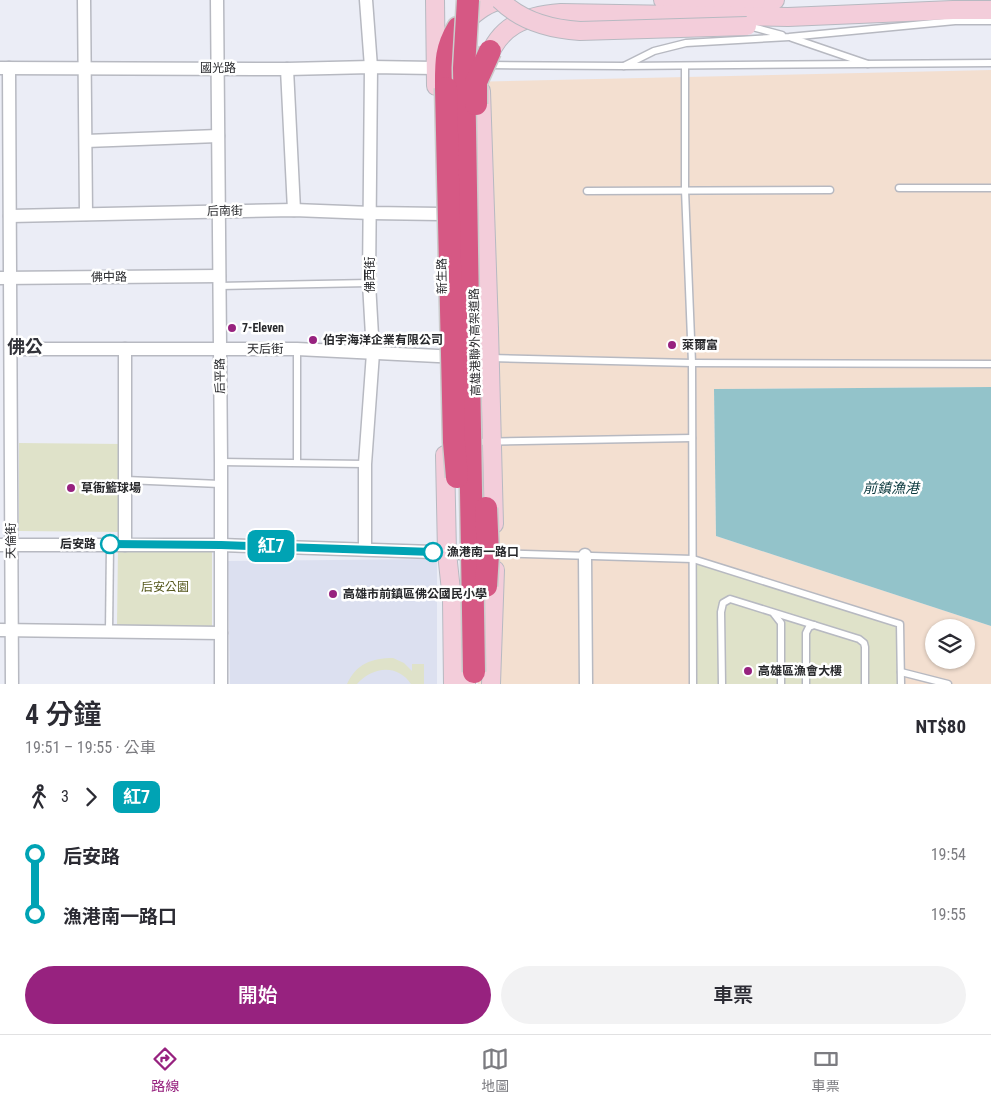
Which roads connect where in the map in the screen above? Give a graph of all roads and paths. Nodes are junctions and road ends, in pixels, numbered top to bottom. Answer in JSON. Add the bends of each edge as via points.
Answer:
{"nodes":[{"id":1,"x":84,"y":0,"type":"edge"},
{"id":2,"x":216,"y":0,"type":"edge"},
{"id":3,"x":366,"y":0,"type":"edge"},
{"id":4,"x":435,"y":0,"type":"edge"},
{"id":5,"x":468,"y":0,"type":"edge"},
{"id":6,"x":476,"y":0,"type":"edge"},
{"id":7,"x":501,"y":0,"type":"edge"},
{"id":8,"x":663,"y":0,"type":"edge"},
{"id":9,"x":775,"y":0,"type":"edge"},
{"id":10,"x":991,"y":10,"type":"edge"},
{"id":11,"x":788,"y":18,"type":"junction"},
{"id":12,"x":991,"y":21,"type":"edge"},
{"id":13,"x":747,"y":26,"type":"junction"},
{"id":14,"x":458,"y":28,"type":"junction"},
{"id":15,"x":789,"y":37,"type":"junction"},
{"id":16,"x":487,"y":58,"type":"junction"},
{"id":17,"x":991,"y":64,"type":"edge"},
{"id":18,"x":623,"y":66,"type":"junction"},
{"id":19,"x":685,"y":66,"type":"junction"},
{"id":20,"x":873,"y":66,"type":"junction"},
{"id":21,"x":371,"y":67,"type":"junction"},
{"id":22,"x":5,"y":68,"type":"edge"},
{"id":23,"x":85,"y":68,"type":"junction"},
{"id":24,"x":217,"y":68,"type":"junction"},
{"id":25,"x":435,"y":68,"type":"junction"},
{"id":26,"x":287,"y":69,"type":"junction"},
{"id":27,"x":450,"y":80,"type":"junction"},
{"id":28,"x":218,"y":136,"type":"junction"},
{"id":29,"x":86,"y":141,"type":"junction"},
{"id":30,"x":5,"y":158,"type":"edge"},
{"id":31,"x":899,"y":188,"type":"dead end"},
{"id":32,"x":991,"y":188,"type":"edge"},
{"id":33,"x":685,"y":190,"type":"junction"},
{"id":34,"x":830,"y":190,"type":"dead end"},
{"id":35,"x":587,"y":191,"type":"dead end"},
{"id":36,"x":294,"y":210,"type":"junction"},
{"id":37,"x":218,"y":211,"type":"junction"},
{"id":38,"x":370,"y":213,"type":"junction"},
{"id":39,"x":86,"y":214,"type":"junction"},
{"id":40,"x":441,"y":214,"type":"junction"},
{"id":41,"x":10,"y":216,"type":"junction"},
{"id":42,"x":5,"y":278,"type":"edge"},
{"id":43,"x":219,"y":281,"type":"junction"},
{"id":44,"x":369,"y":283,"type":"junction"},
{"id":45,"x":10,"y":349,"type":"junction"},
{"id":46,"x":125,"y":349,"type":"junction"},
{"id":47,"x":219,"y":349,"type":"junction"},
{"id":48,"x":297,"y":349,"type":"junction"},
{"id":49,"x":373,"y":353,"type":"junction"},
{"id":50,"x":467,"y":357,"type":"junction"},
{"id":51,"x":692,"y":363,"type":"junction"},
{"id":52,"x":991,"y":364,"type":"edge"},
{"id":53,"x":5,"y":390,"type":"edge"},
{"id":54,"x":692,"y":438,"type":"junction"},
{"id":55,"x":5,"y":440,"type":"edge"},
{"id":56,"x":462,"y":442,"type":"junction"},
{"id":57,"x":492,"y":442,"type":"junction"},
{"id":58,"x":221,"y":462,"type":"junction"},
{"id":59,"x":297,"y":462,"type":"junction"},
{"id":60,"x":364,"y":464,"type":"junction"},
{"id":61,"x":6,"y":468,"type":"edge"},
{"id":62,"x":126,"y":480,"type":"junction"},
{"id":63,"x":220,"y":484,"type":"junction"},
{"id":64,"x":110,"y":544,"type":"junction"},
{"id":65,"x":6,"y":545,"type":"edge"},
{"id":66,"x":125,"y":545,"type":"junction"},
{"id":67,"x":221,"y":545,"type":"junction"},
{"id":68,"x":365,"y":549,"type":"junction"},
{"id":69,"x":455,"y":553,"type":"junction"},
{"id":70,"x":495,"y":553,"type":"junction"},
{"id":71,"x":586,"y":555,"type":"junction"},
{"id":72,"x":693,"y":559,"type":"junction"},
{"id":73,"x":774,"y":613,"type":"junction"},
{"id":74,"x":814,"y":625,"type":"junction"},
{"id":75,"x":6,"y":630,"type":"edge"},
{"id":76,"x":109,"y":631,"type":"junction"},
{"id":77,"x":221,"y":633,"type":"junction"},
{"id":78,"x":901,"y":672,"type":"junction"},
{"id":79,"x":478,"y":680,"type":"edge"},
{"id":80,"x":12,"y":684,"type":"edge"},
{"id":81,"x":221,"y":684,"type":"edge"},
{"id":82,"x":447,"y":684,"type":"edge"},
{"id":83,"x":452,"y":684,"type":"edge"},
{"id":84,"x":586,"y":684,"type":"edge"},
{"id":85,"x":693,"y":684,"type":"edge"},
{"id":86,"x":722,"y":684,"type":"edge"},
{"id":87,"x":781,"y":684,"type":"edge"},
{"id":88,"x":806,"y":684,"type":"edge"},
{"id":89,"x":865,"y":684,"type":"edge"},
{"id":90,"x":901,"y":684,"type":"edge"},
{"id":91,"x":948,"y":684,"type":"edge"}],
"edges":[{"from":1,"to":23,"type":"street"},
{"from":2,"to":24,"type":"street","name":"后平路"},
{"from":3,"to":21,"type":"street","name":"佛西街"},
{"from":4,"to":25,"type":"street","name":"新生路"},
{"from":5,"to":79,"type":"highway","name":"高雄港聯外高架道路","bridge":true,"via":[[464,68]]},
{"from":6,"to":79,"type":"highway","name":"高雄港聯外高架道路","via":[[470,68]]},
{"from":7,"to":13,"type":"street","bridge":true,"via":[[520,15],[558,30]]},
{"from":7,"to":14,"type":"street","via":[[480,10]]},
{"from":8,"to":9,"type":"street"},
{"from":10,"to":11,"type":"street"},
{"from":11,"to":13,"type":"street"},
{"from":11,"to":16,"type":"street","via":[[540,15],[506,29]]},
{"from":12,"to":15,"type":"lane","via":[[955,21]]},
{"from":13,"to":15,"type":"lane"},
{"from":14,"to":25,"type":"street"},
{"from":14,"to":27,"type":"highway","via":[[448,50]]},
{"from":15,"to":18,"type":"lane","via":[[686,43],[654,51]]},
{"from":15,"to":20,"type":"lane"},
{"from":16,"to":18,"type":"lane"},
{"from":16,"to":50,"type":"street","name":"新生路","via":[[481,88],[489,329]]},
{"from":16,"to":79,"type":"highway","bridge":true,"via":[[476,87],[488,554]]},
{"from":17,"to":20,"type":"lane"},
{"from":18,"to":19,"type":"lane"},
{"from":19,"to":20,"type":"lane"},
{"from":19,"to":33,"type":"lane"},
{"from":21,"to":25,"type":"street","name":"國光路"},
{"from":21,"to":26,"type":"street","name":"國光路"},
{"from":21,"to":38,"type":"street","name":"佛西街"},
{"from":22,"to":23,"type":"street","name":"國光路"},
{"from":22,"to":30,"type":"street","name":"天倫街"},
{"from":23,"to":24,"type":"street","name":"國光路"},
{"from":23,"to":29,"type":"street"},
{"from":24,"to":26,"type":"street","name":"國光路"},
{"from":24,"to":28,"type":"street","name":"后平路"},
{"from":25,"to":40,"type":"street","name":"新生路"},
{"from":26,"to":36,"type":"street"},
{"from":27,"to":50,"type":"street","name":"新生路"},
{"from":27,"to":79,"type":"highway","bridge":true,"via":[[454,442]]},
{"from":28,"to":29,"type":"street"},
{"from":28,"to":37,"type":"street","name":"后平路"},
{"from":29,"to":39,"type":"street"},
{"from":30,"to":41,"type":"street","name":"天倫街"},
{"from":31,"to":32,"type":"lane"},
{"from":33,"to":34,"type":"lane"},
{"from":33,"to":35,"type":"lane"},
{"from":33,"to":51,"type":"lane"},
{"from":36,"to":37,"type":"street","name":"后南街"},
{"from":36,"to":38,"type":"street","name":"后南街"},
{"from":37,"to":39,"type":"street","name":"后南街"},
{"from":37,"to":43,"type":"street","name":"后平路"},
{"from":38,"to":40,"type":"street","name":"后南街"},
{"from":38,"to":44,"type":"street","name":"佛西街"},
{"from":39,"to":41,"type":"street","name":"后南街"},
{"from":40,"to":50,"type":"street","name":"新生路"},
{"from":41,"to":42,"type":"street","name":"天倫街"},
{"from":42,"to":43,"type":"street","name":"佛中路"},
{"from":42,"to":45,"type":"street","name":"天倫街"},
{"from":43,"to":44,"type":"lane"},
{"from":43,"to":47,"type":"street","name":"后平路"},
{"from":44,"to":49,"type":"street","name":"佛西街"},
{"from":45,"to":46,"type":"street","name":"天后街"},
{"from":45,"to":53,"type":"street","name":"天倫街"},
{"from":46,"to":47,"type":"street","name":"天后街"},
{"from":46,"to":62,"type":"street"},
{"from":47,"to":48,"type":"street","name":"天后街"},
{"from":47,"to":58,"type":"street","name":"后平路"},
{"from":48,"to":49,"type":"street","name":"天后街"},
{"from":48,"to":59,"type":"lane"},
{"from":49,"to":50,"type":"street","name":"天后街"},
{"from":49,"to":60,"type":"street","name":"佛西街"},
{"from":50,"to":51,"type":"lane"},
{"from":50,"to":56,"type":"street","name":"新生路","via":[[462,378]]},
{"from":50,"to":57,"type":"street","name":"新生路"},
{"from":50,"to":69,"type":"street","name":"新生路"},
{"from":51,"to":52,"type":"lane"},
{"from":51,"to":54,"type":"lane"},
{"from":53,"to":55,"type":"street","name":"天倫街"},
{"from":54,"to":57,"type":"lane"},
{"from":54,"to":72,"type":"lane"},
{"from":55,"to":61,"type":"street","name":"天倫街"},
{"from":56,"to":57,"type":"lane"},
{"from":56,"to":69,"type":"street","name":"新生路"},
{"from":57,"to":70,"type":"street","name":"新生路"},
{"from":58,"to":59,"type":"lane"},
{"from":58,"to":63,"type":"street","name":"后平路"},
{"from":59,"to":60,"type":"lane"},
{"from":60,"to":68,"type":"street","name":"佛西街"},
{"from":61,"to":65,"type":"street","name":"天倫街"},
{"from":62,"to":63,"type":"lane"},
{"from":62,"to":66,"type":"street"},
{"from":63,"to":67,"type":"street","name":"后平路"},
{"from":64,"to":65,"type":"street"},
{"from":64,"to":66,"type":"street"},
{"from":64,"to":76,"type":"lane"},
{"from":65,"to":75,"type":"street","name":"天倫街"},
{"from":66,"to":67,"type":"street"},
{"from":67,"to":68,"type":"street"},
{"from":67,"to":77,"type":"street","name":"后平路"},
{"from":68,"to":69,"type":"street"},
{"from":69,"to":70,"type":"lane"},
{"from":69,"to":79,"type":"street","name":"新生路"},
{"from":69,"to":82,"type":"street","name":"新生路"},
{"from":69,"to":83,"type":"street","name":"新生路"},
{"from":70,"to":71,"type":"lane"},
{"from":70,"to":79,"type":"street","name":"新生路"},
{"from":71,"to":72,"type":"lane"},
{"from":71,"to":84,"type":"street"},
{"from":72,"to":78,"type":"lane","via":[[900,624]]},
{"from":72,"to":85,"type":"lane"},
{"from":73,"to":74,"type":"lane"},
{"from":73,"to":86,"type":"lane","via":[[730,599],[723,604]]},
{"from":73,"to":87,"type":"lane","via":[[781,623]]},
{"from":74,"to":88,"type":"lane","via":[[806,633]]},
{"from":74,"to":89,"type":"lane","via":[[864,643]]},
{"from":75,"to":76,"type":"street"},
{"from":75,"to":80,"type":"street","name":"天倫街"},
{"from":76,"to":77,"type":"street"},
{"from":77,"to":81,"type":"street","name":"后平路"},
{"from":78,"to":90,"type":"lane"},
{"from":78,"to":91,"type":"lane"}]}
